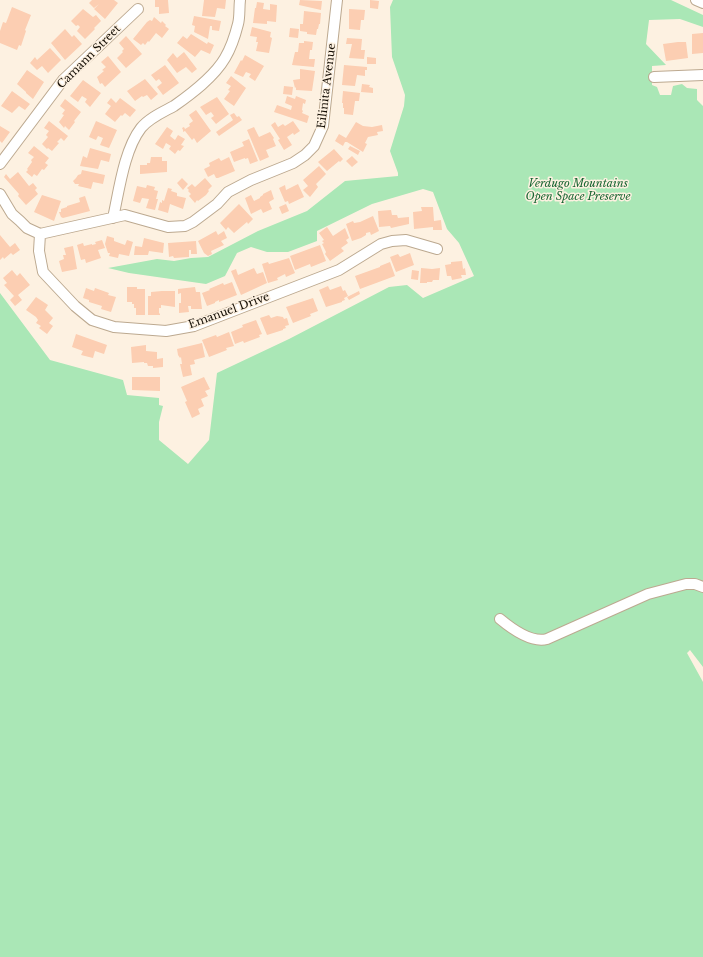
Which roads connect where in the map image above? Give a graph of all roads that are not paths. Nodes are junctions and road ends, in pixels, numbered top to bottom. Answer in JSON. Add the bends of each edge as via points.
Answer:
{"nodes":[{"id":1,"x":240,"y":0,"type":"edge"},
{"id":2,"x":337,"y":0,"type":"edge"},
{"id":3,"x":696,"y":0,"type":"edge"},
{"id":4,"x":703,"y":3,"type":"edge"},
{"id":5,"x":138,"y":9,"type":"dead end"},
{"id":6,"x":703,"y":75,"type":"edge"},
{"id":7,"x":654,"y":77,"type":"dead end"},
{"id":8,"x":0,"y":164,"type":"edge"},
{"id":9,"x":0,"y":194,"type":"edge"},
{"id":10,"x":113,"y":218,"type":"junction"},
{"id":11,"x":40,"y":234,"type":"junction"},
{"id":12,"x":437,"y":250,"type":"dead end"},
{"id":13,"x":703,"y":587,"type":"edge"},
{"id":14,"x":500,"y":619,"type":"dead end"}],
"edges":[{"from":1,"to":10,"type":"street","via":[[238,23],[224,59],[189,95],[142,127],[129,148]]},
{"from":2,"to":10,"type":"street","name":"Eilinita Avenue","via":[[323,126],[314,146],[293,163],[228,192],[201,217],[185,226],[168,227],[125,215]]},
{"from":3,"to":4,"type":"street"},
{"from":5,"to":8,"type":"street","name":"Camann Street","via":[[63,80]]},
{"from":6,"to":7,"type":"street"},
{"from":9,"to":11,"type":"street","via":[[12,214],[27,228]]},
{"from":10,"to":11,"type":"street","name":"Eilinita Avenue"},
{"from":11,"to":12,"type":"street","name":"Emanuel Drive","via":[[39,251],[43,272],[92,320],[114,327],[166,331],[194,326],[339,270],[381,244],[406,240]]},
{"from":13,"to":14,"type":"street","via":[[686,584],[648,594],[540,641],[514,629]]}]}
